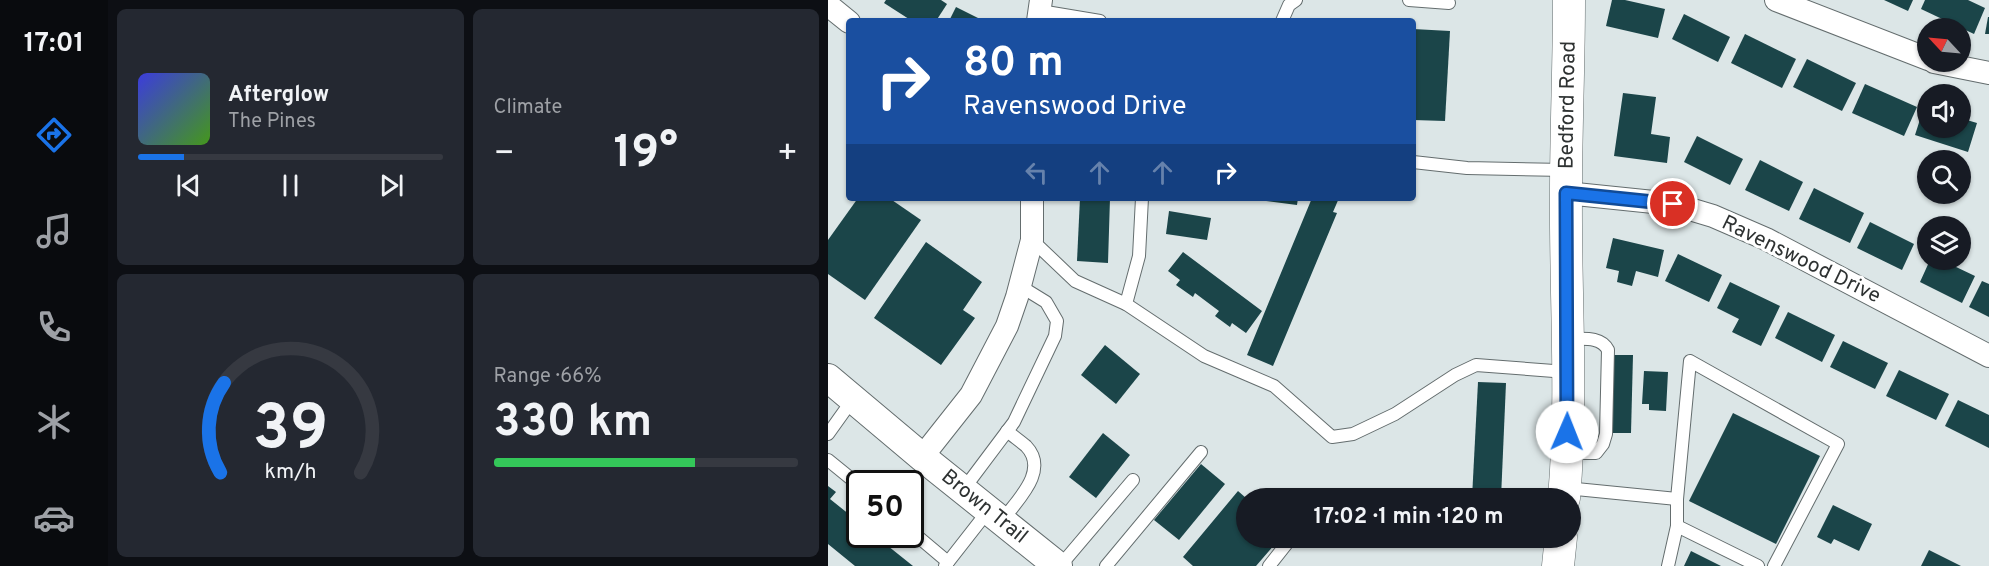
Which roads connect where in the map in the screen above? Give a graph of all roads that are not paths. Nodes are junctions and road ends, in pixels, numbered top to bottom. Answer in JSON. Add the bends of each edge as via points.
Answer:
{"nodes":[{"id":1,"x":1296,"y":0,"type":"edge"},
{"id":2,"x":1409,"y":0,"type":"edge"},
{"id":3,"x":1569,"y":0,"type":"edge"},
{"id":4,"x":1776,"y":0,"type":"edge"},
{"id":5,"x":1449,"y":3,"type":"dead end"},
{"id":6,"x":828,"y":5,"type":"edge"},
{"id":7,"x":1040,"y":11,"type":"edge"},
{"id":8,"x":1082,"y":18,"type":"edge"},
{"id":9,"x":1283,"y":18,"type":"edge"},
{"id":10,"x":846,"y":20,"type":"edge"},
{"id":11,"x":1917,"y":55,"type":"edge"},
{"id":12,"x":1971,"y":70,"type":"edge"},
{"id":13,"x":1989,"y":74,"type":"edge"},
{"id":14,"x":1416,"y":162,"type":"edge"},
{"id":15,"x":1566,"y":182,"type":"junction"},
{"id":16,"x":1032,"y":201,"type":"edge"},
{"id":17,"x":1142,"y":201,"type":"edge"},
{"id":18,"x":1032,"y":240,"type":"junction"},
{"id":19,"x":1020,"y":286,"type":"junction"},
{"id":20,"x":1126,"y":304,"type":"junction"},
{"id":21,"x":1568,"y":339,"type":"junction"},
{"id":22,"x":1989,"y":356,"type":"edge"},
{"id":23,"x":1568,"y":372,"type":"junction"},
{"id":24,"x":828,"y":378,"type":"edge"},
{"id":25,"x":853,"y":399,"type":"junction"},
{"id":26,"x":1007,"y":431,"type":"junction"},
{"id":27,"x":828,"y":434,"type":"edge"},
{"id":28,"x":1201,"y":452,"type":"dead end"},
{"id":29,"x":1567,"y":453,"type":"junction"},
{"id":30,"x":922,"y":457,"type":"junction"},
{"id":31,"x":828,"y":460,"type":"edge"},
{"id":32,"x":846,"y":475,"type":"edge"},
{"id":33,"x":1133,"y":480,"type":"dead end"},
{"id":34,"x":1564,"y":488,"type":"edge"},
{"id":35,"x":963,"y":490,"type":"junction"},
{"id":36,"x":1581,"y":494,"type":"edge"},
{"id":37,"x":1677,"y":499,"type":"junction"},
{"id":38,"x":995,"y":516,"type":"junction"},
{"id":39,"x":1677,"y":526,"type":"junction"},
{"id":40,"x":924,"y":543,"type":"edge"},
{"id":41,"x":1283,"y":548,"type":"edge"},
{"id":42,"x":1560,"y":548,"type":"edge"},
{"id":43,"x":946,"y":564,"type":"edge"},
{"id":44,"x":1059,"y":566,"type":"edge"},
{"id":45,"x":1107,"y":566,"type":"edge"},
{"id":46,"x":1269,"y":566,"type":"edge"},
{"id":47,"x":1558,"y":566,"type":"edge"},
{"id":48,"x":1668,"y":566,"type":"edge"},
{"id":49,"x":1758,"y":566,"type":"edge"},
{"id":50,"x":1774,"y":566,"type":"edge"}],
"edges":[{"from":1,"to":9,"type":"lane"},
{"from":2,"to":5,"type":"lane"},
{"from":3,"to":15,"type":"main road","name":"Bedford Road"},
{"from":4,"to":11,"type":"street"},
{"from":6,"to":10,"type":"street"},
{"from":7,"to":8,"type":"lane"},
{"from":12,"to":13,"type":"street"},
{"from":14,"to":15,"type":"lane"},
{"from":15,"to":21,"type":"main road","name":"Bedford Road"},
{"from":15,"to":22,"type":"street","name":"Ravenswood Drive","via":[[1713,216],[1766,239]]},
{"from":16,"to":18,"type":"street"},
{"from":17,"to":20,"type":"lane","via":[[1139,256]]},
{"from":18,"to":19,"type":"street"},
{"from":18,"to":20,"type":"lane","via":[[1075,281]]},
{"from":19,"to":26,"type":"lane","via":[[1046,302],[1057,321],[1055,336]]},
{"from":19,"to":30,"type":"street","via":[[1007,326],[970,395]]},
{"from":20,"to":23,"type":"lane","via":[[1204,356],[1274,386],[1332,437],[1353,434],[1395,414],[1476,365]]},
{"from":21,"to":23,"type":"main road","name":"Bedford Road"},
{"from":21,"to":29,"type":"lane","via":[[1599,341],[1608,350],[1603,444],[1596,453]]},
{"from":23,"to":29,"type":"main road","name":"Bedford Road"},
{"from":24,"to":25,"type":"street","name":"Brown Trail"},
{"from":25,"to":27,"type":"lane"},
{"from":25,"to":30,"type":"street","name":"Brown Trail"},
{"from":26,"to":35,"type":"lane"},
{"from":26,"to":38,"type":"lane","via":[[1026,446],[1033,456],[1035,470],[1029,484]]},
{"from":28,"to":45,"type":"lane"},
{"from":29,"to":34,"type":"main road","name":"Bedford Road"},
{"from":30,"to":35,"type":"street","name":"Brown Trail"},
{"from":31,"to":32,"type":"lane"},
{"from":33,"to":44,"type":"lane"},
{"from":35,"to":38,"type":"street","name":"Brown Trail"},
{"from":36,"to":37,"type":"lane"},
{"from":37,"to":39,"type":"lane"},
{"from":37,"to":50,"type":"lane","via":[[1690,361],[1838,444]]},
{"from":38,"to":43,"type":"lane"},
{"from":38,"to":44,"type":"street","name":"Brown Trail"},
{"from":39,"to":48,"type":"lane"},
{"from":39,"to":49,"type":"lane"},
{"from":40,"to":43,"type":"lane"},
{"from":41,"to":46,"type":"lane"},
{"from":42,"to":47,"type":"main road"}]}
